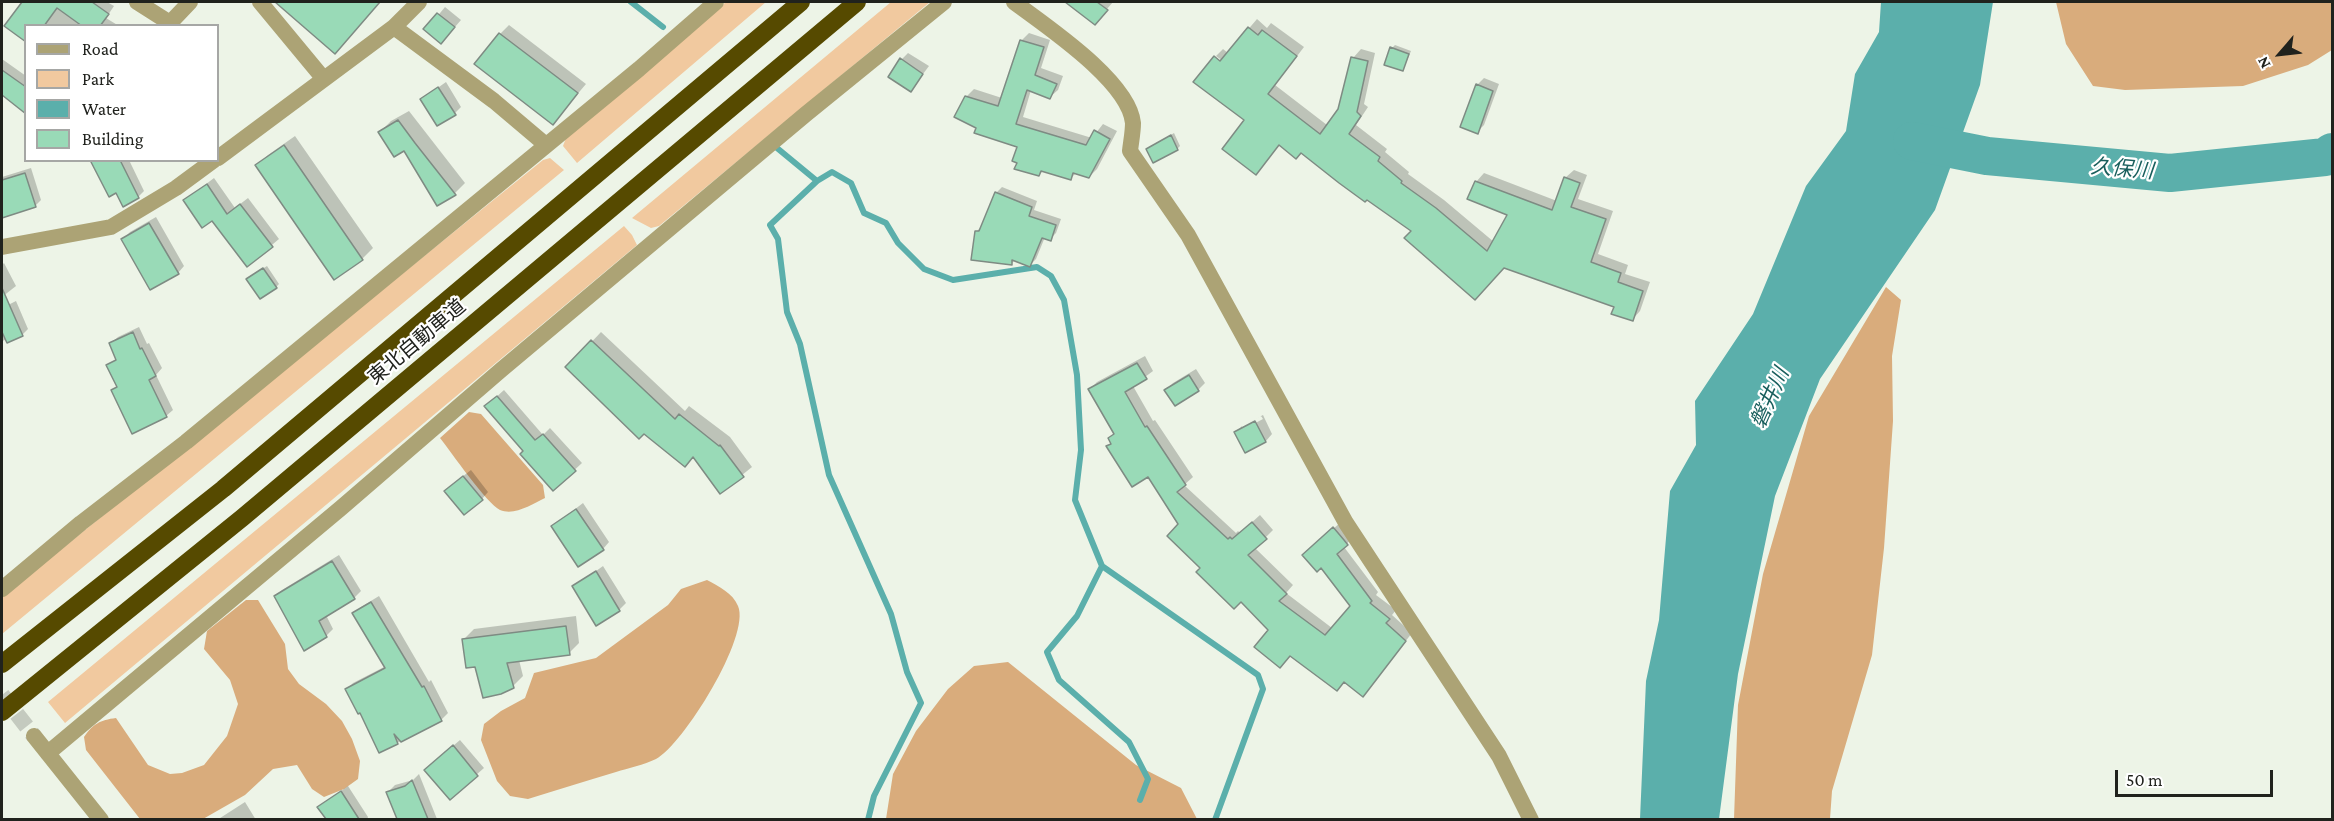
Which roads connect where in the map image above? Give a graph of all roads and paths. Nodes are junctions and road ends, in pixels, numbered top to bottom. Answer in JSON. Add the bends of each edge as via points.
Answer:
{"nodes":[{"id":1,"x":137,"y":2,"type":"edge"},
{"id":2,"x":190,"y":2,"type":"edge"},
{"id":3,"x":260,"y":2,"type":"edge"},
{"id":4,"x":419,"y":2,"type":"edge"},
{"id":5,"x":716,"y":2,"type":"edge"},
{"id":6,"x":801,"y":2,"type":"edge"},
{"id":7,"x":857,"y":2,"type":"edge"},
{"id":8,"x":944,"y":2,"type":"edge"},
{"id":9,"x":1014,"y":2,"type":"edge"},
{"id":10,"x":394,"y":27,"type":"junction"},
{"id":11,"x":323,"y":78,"type":"junction"},
{"id":12,"x":546,"y":145,"type":"junction"},
{"id":13,"x":219,"y":157,"type":"edge"},
{"id":14,"x":211,"y":162,"type":"edge"},
{"id":15,"x":2,"y":247,"type":"edge"},
{"id":16,"x":2,"y":589,"type":"edge"},
{"id":17,"x":2,"y":664,"type":"edge"},
{"id":18,"x":2,"y":712,"type":"edge"},
{"id":19,"x":34,"y":736,"type":"tunnel mouth"},
{"id":20,"x":48,"y":753,"type":"junction"},
{"id":21,"x":101,"y":819,"type":"edge"},
{"id":22,"x":1531,"y":819,"type":"edge"}],
"edges":[{"from":1,"to":2,"type":"street","via":[[170,23]]},
{"from":3,"to":11,"type":"street"},
{"from":4,"to":10,"type":"street"},
{"from":5,"to":12,"type":"street"},
{"from":6,"to":17,"type":"highway","name":"東北自動車道","via":[[223,489]]},
{"from":7,"to":18,"type":"highway","name":"東北自動車道","via":[[242,518]]},
{"from":8,"to":20,"type":"street"},
{"from":9,"to":22,"type":"street","via":[[1079,52],[1121,93],[1133,122],[1130,151],[1188,235],[1346,523],[1499,756]]},
{"from":10,"to":11,"type":"street"},
{"from":10,"to":12,"type":"street"},
{"from":11,"to":13,"type":"street"},
{"from":12,"to":16,"type":"street"},
{"from":14,"to":15,"type":"street","via":[[177,188],[111,227]]},
{"from":19,"to":20,"type":"street"},
{"from":20,"to":21,"type":"street"}]}
